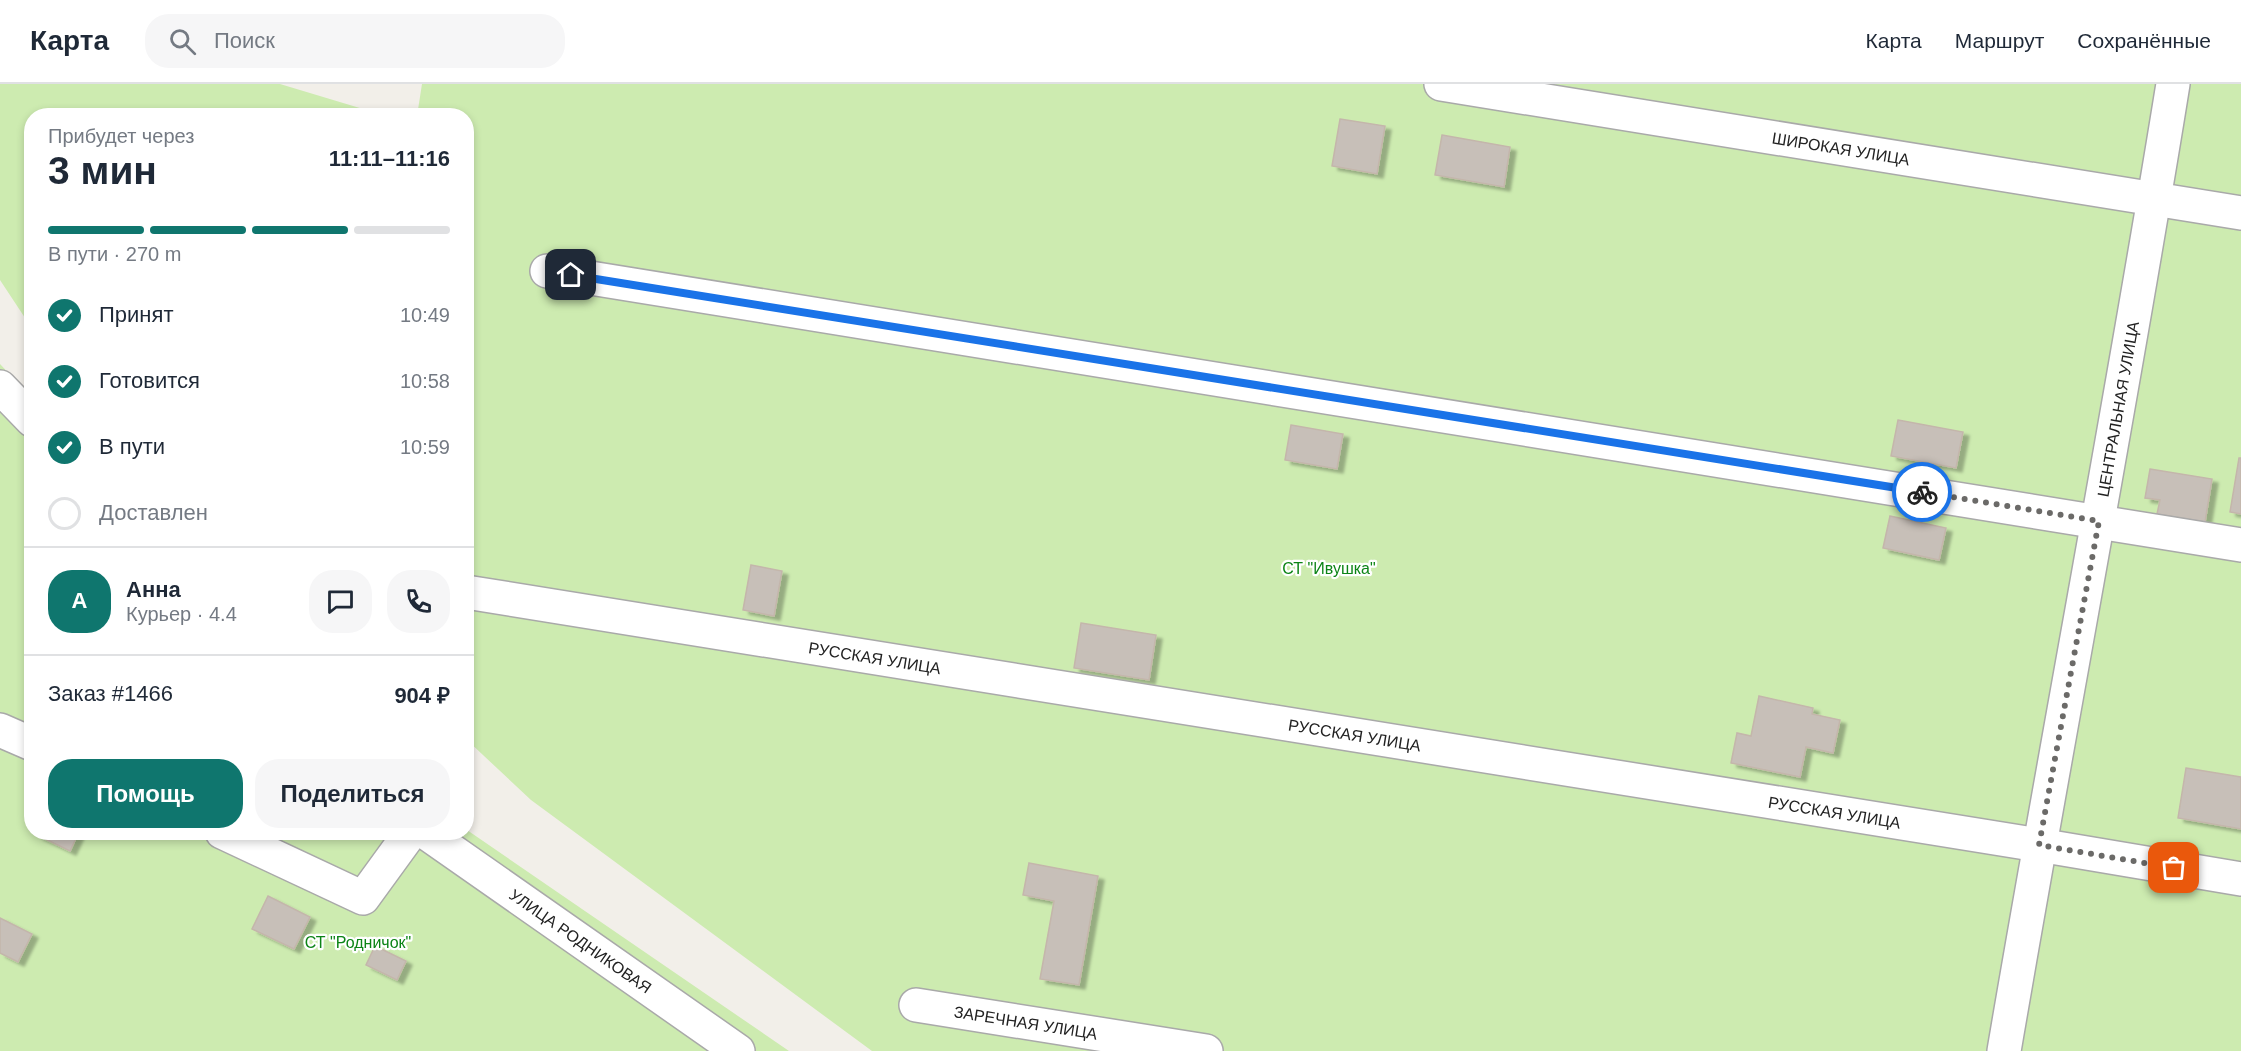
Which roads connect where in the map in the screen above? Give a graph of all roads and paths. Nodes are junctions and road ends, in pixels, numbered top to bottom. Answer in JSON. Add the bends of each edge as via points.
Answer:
{"nodes":[{"id":1,"x":1441,"y":84,"type":"edge"},
{"id":2,"x":2173,"y":84,"type":"edge"},
{"id":3,"x":2154,"y":199,"type":"junction"},
{"id":4,"x":2241,"y":213,"type":"edge"},
{"id":5,"x":547,"y":271,"type":"dead end"},
{"id":6,"x":0,"y":387,"type":"edge"},
{"id":7,"x":24,"y":412,"type":"edge"},
{"id":8,"x":2099,"y":521,"type":"junction"},
{"id":9,"x":2241,"y":545,"type":"edge"},
{"id":10,"x":474,"y":593,"type":"edge"},
{"id":11,"x":0,"y":730,"type":"edge"},
{"id":12,"x":24,"y":740,"type":"edge"},
{"id":13,"x":239,"y":840,"type":"edge"},
{"id":14,"x":405,"y":840,"type":"edge"},
{"id":15,"x":436,"y":840,"type":"edge"},
{"id":16,"x":2039,"y":845,"type":"junction"},
{"id":17,"x":2241,"y":879,"type":"edge"},
{"id":18,"x":916,"y":1005,"type":"dead end"},
{"id":19,"x":738,"y":1051,"type":"edge"},
{"id":20,"x":1206,"y":1051,"type":"edge"},
{"id":21,"x":2004,"y":1051,"type":"edge"}],
"edges":[{"from":1,"to":3,"type":"street","name":"ШИРОКАЯ УЛИЦА"},
{"from":2,"to":3,"type":"street","name":"ЦЕНТРАЛЬНАЯ УЛИЦА"},
{"from":3,"to":4,"type":"street","name":"ШИРОКАЯ УЛИЦА"},
{"from":3,"to":8,"type":"street","name":"ЦЕНТРАЛЬНАЯ УЛИЦА"},
{"from":5,"to":8,"type":"street"},
{"from":6,"to":7,"type":"street"},
{"from":8,"to":9,"type":"street"},
{"from":8,"to":16,"type":"street","name":"ЦЕНТРАЛЬНАЯ УЛИЦА"},
{"from":10,"to":16,"type":"street","name":"РУССКАЯ УЛИЦА"},
{"from":11,"to":12,"type":"street"},
{"from":13,"to":14,"type":"street","via":[[363,898]]},
{"from":15,"to":19,"type":"street","name":"УЛИЦА РОДНИКОВАЯ"},
{"from":16,"to":17,"type":"street","name":"РУССКАЯ УЛИЦА"},
{"from":16,"to":21,"type":"street","name":"ЦЕНТРАЛЬНАЯ УЛИЦА"},
{"from":18,"to":20,"type":"street","name":"ЗАРЕЧНАЯ УЛИЦА"}]}
